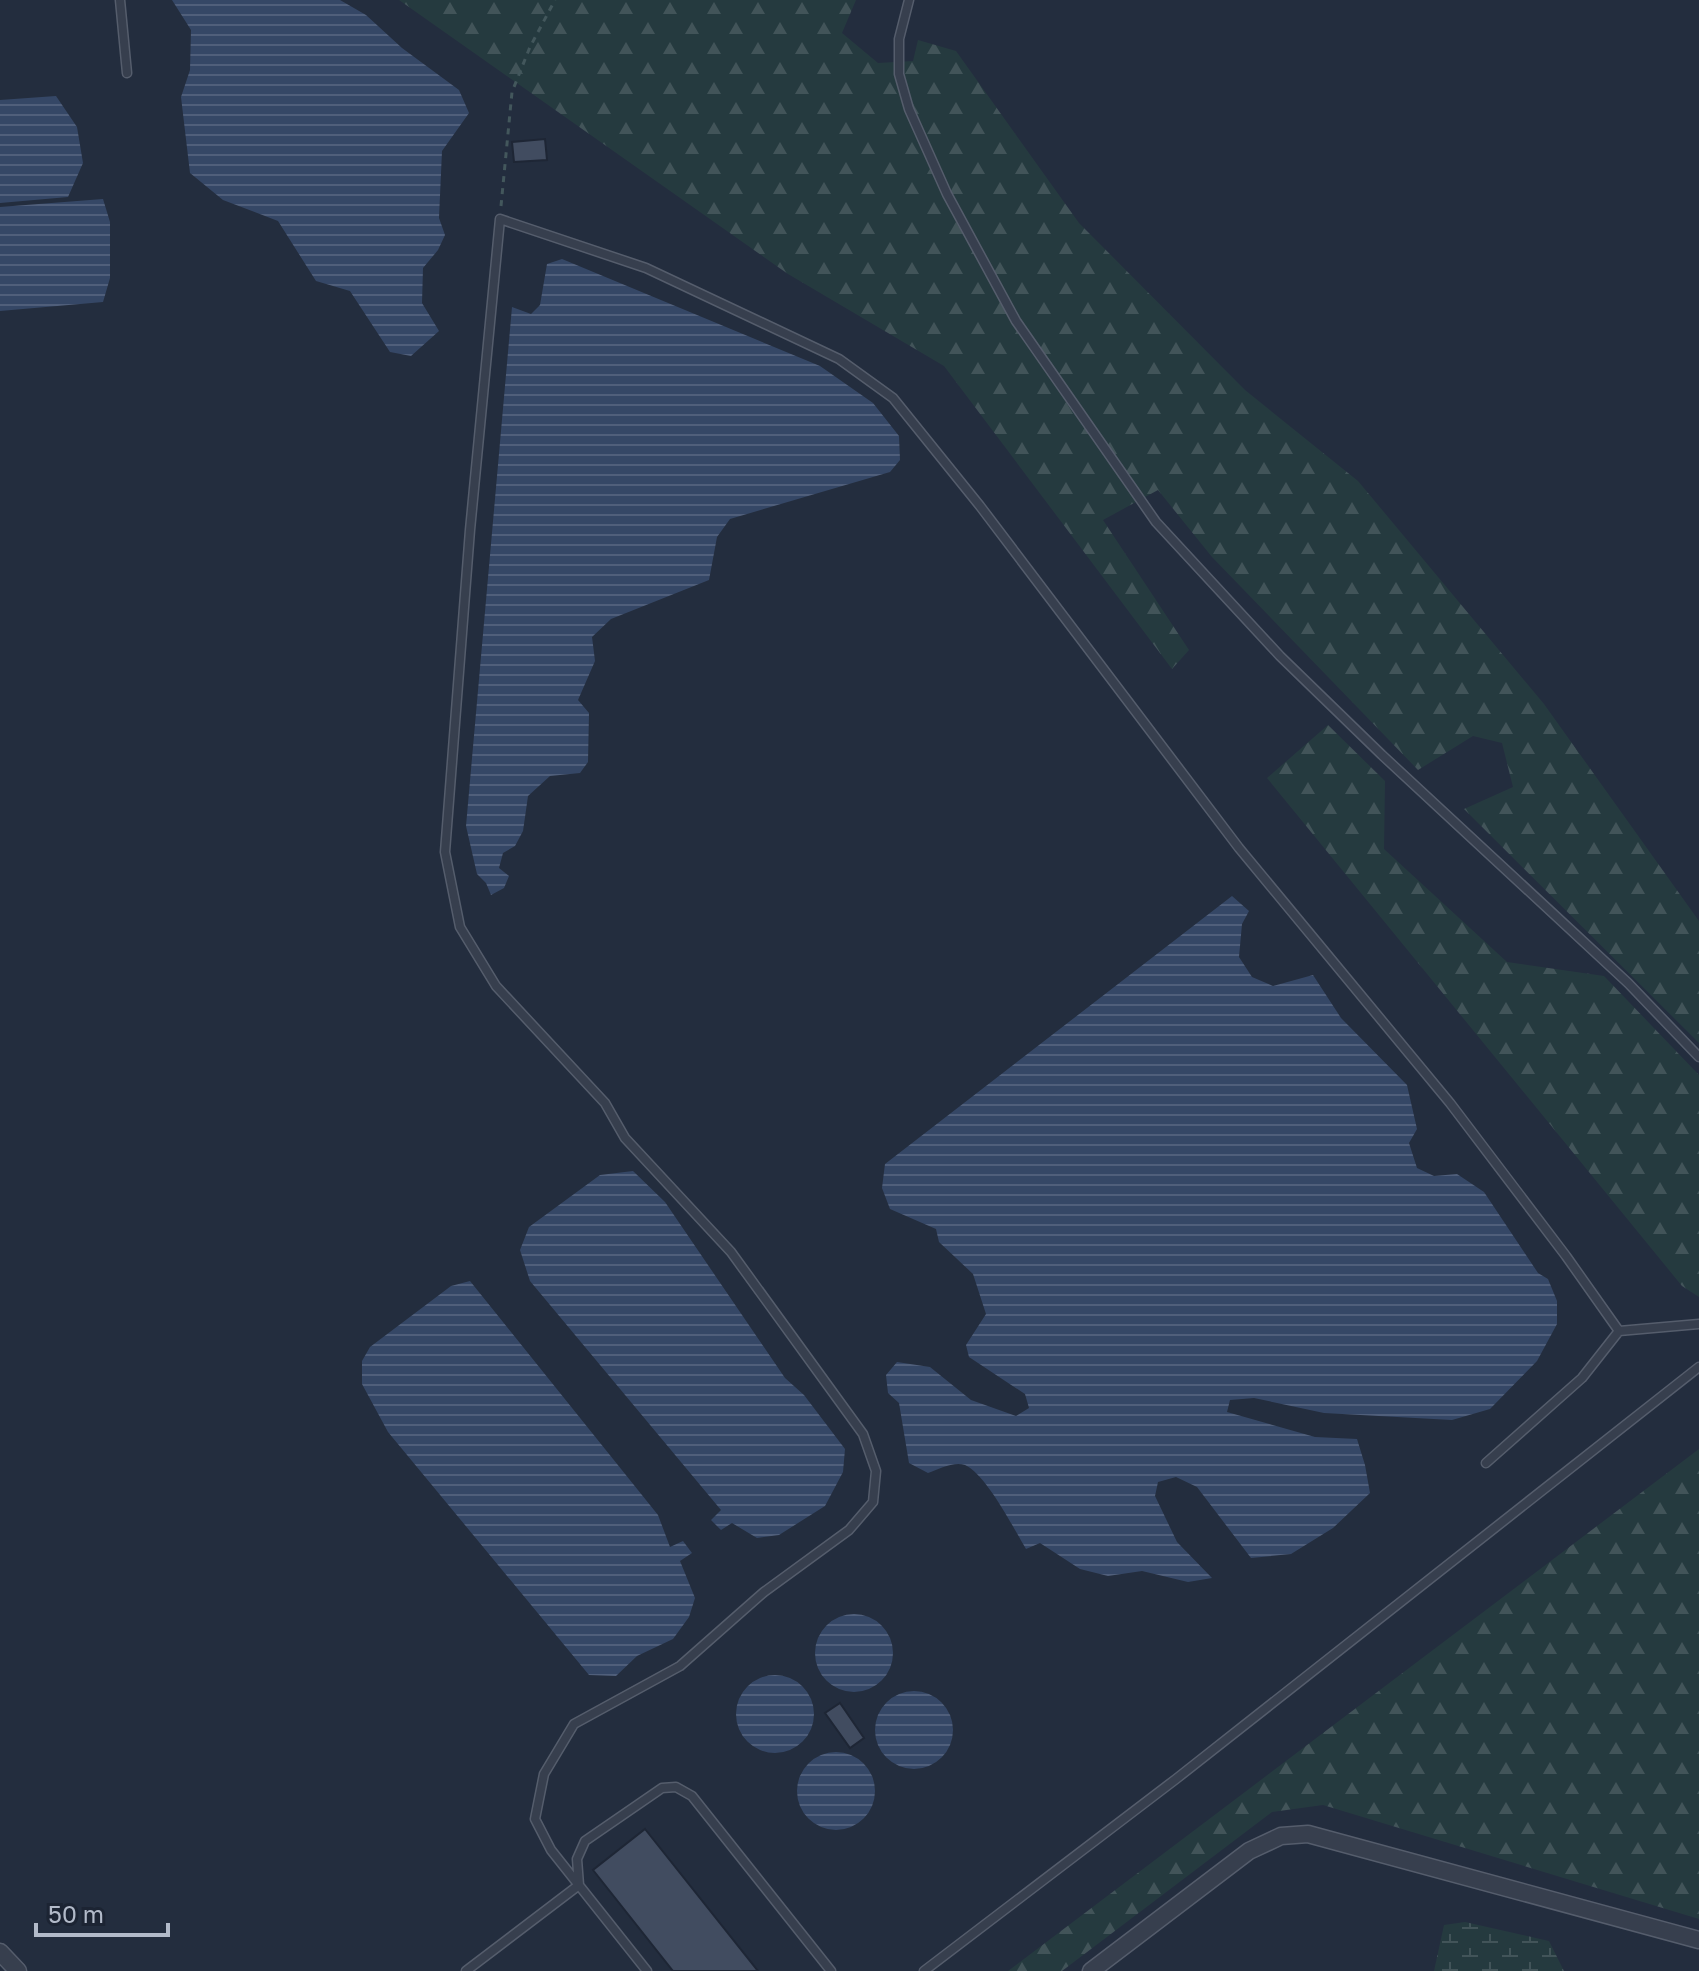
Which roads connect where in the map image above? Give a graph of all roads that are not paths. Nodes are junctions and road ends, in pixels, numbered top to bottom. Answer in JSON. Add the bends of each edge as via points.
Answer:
{"nodes":[{"id":1,"x":120,"y":0,"type":"edge"},
{"id":2,"x":909,"y":0,"type":"edge"},
{"id":3,"x":127,"y":73,"type":"dead end"},
{"id":4,"x":1699,"y":1057,"type":"edge"},
{"id":5,"x":1699,"y":1324,"type":"edge"},
{"id":6,"x":1619,"y":1331,"type":"junction"},
{"id":7,"x":1699,"y":1367,"type":"edge"},
{"id":8,"x":1486,"y":1463,"type":"dead end"},
{"id":9,"x":579,"y":1885,"type":"junction"},
{"id":10,"x":1699,"y":1940,"type":"edge"},
{"id":11,"x":0,"y":1952,"type":"edge"},
{"id":12,"x":18,"y":1971,"type":"edge"},
{"id":13,"x":466,"y":1971,"type":"edge"},
{"id":14,"x":647,"y":1971,"type":"edge"},
{"id":15,"x":831,"y":1971,"type":"edge"},
{"id":16,"x":924,"y":1971,"type":"edge"},
{"id":17,"x":1091,"y":1971,"type":"edge"}],
"edges":[{"from":1,"to":3,"type":"lane"},
{"from":2,"to":4,"type":"lane","via":[[899,39],[899,74],[947,194],[1016,321],[1156,522],[1280,656],[1628,983]]},
{"from":5,"to":6,"type":"lane"},
{"from":6,"to":8,"type":"lane","via":[[1582,1378]]},
{"from":6,"to":9,"type":"lane","via":[[1450,1103],[1239,848],[893,398],[839,359],[646,268],[500,219],[445,852],[460,927],[496,986],[605,1103],[625,1138],[731,1252],[863,1434],[876,1471],[873,1502],[849,1530],[764,1592],[680,1666],[574,1724],[544,1774],[535,1819]]},
{"from":7,"to":16,"type":"lane"},
{"from":9,"to":13,"type":"lane"},
{"from":9,"to":14,"type":"lane"},
{"from":9,"to":15,"type":"lane","via":[[577,1859],[585,1841],[662,1788],[676,1787],[692,1796]]},
{"from":10,"to":17,"type":"street","via":[[1308,1834],[1281,1836],[1249,1851]]},
{"from":11,"to":12,"type":"street"}]}
